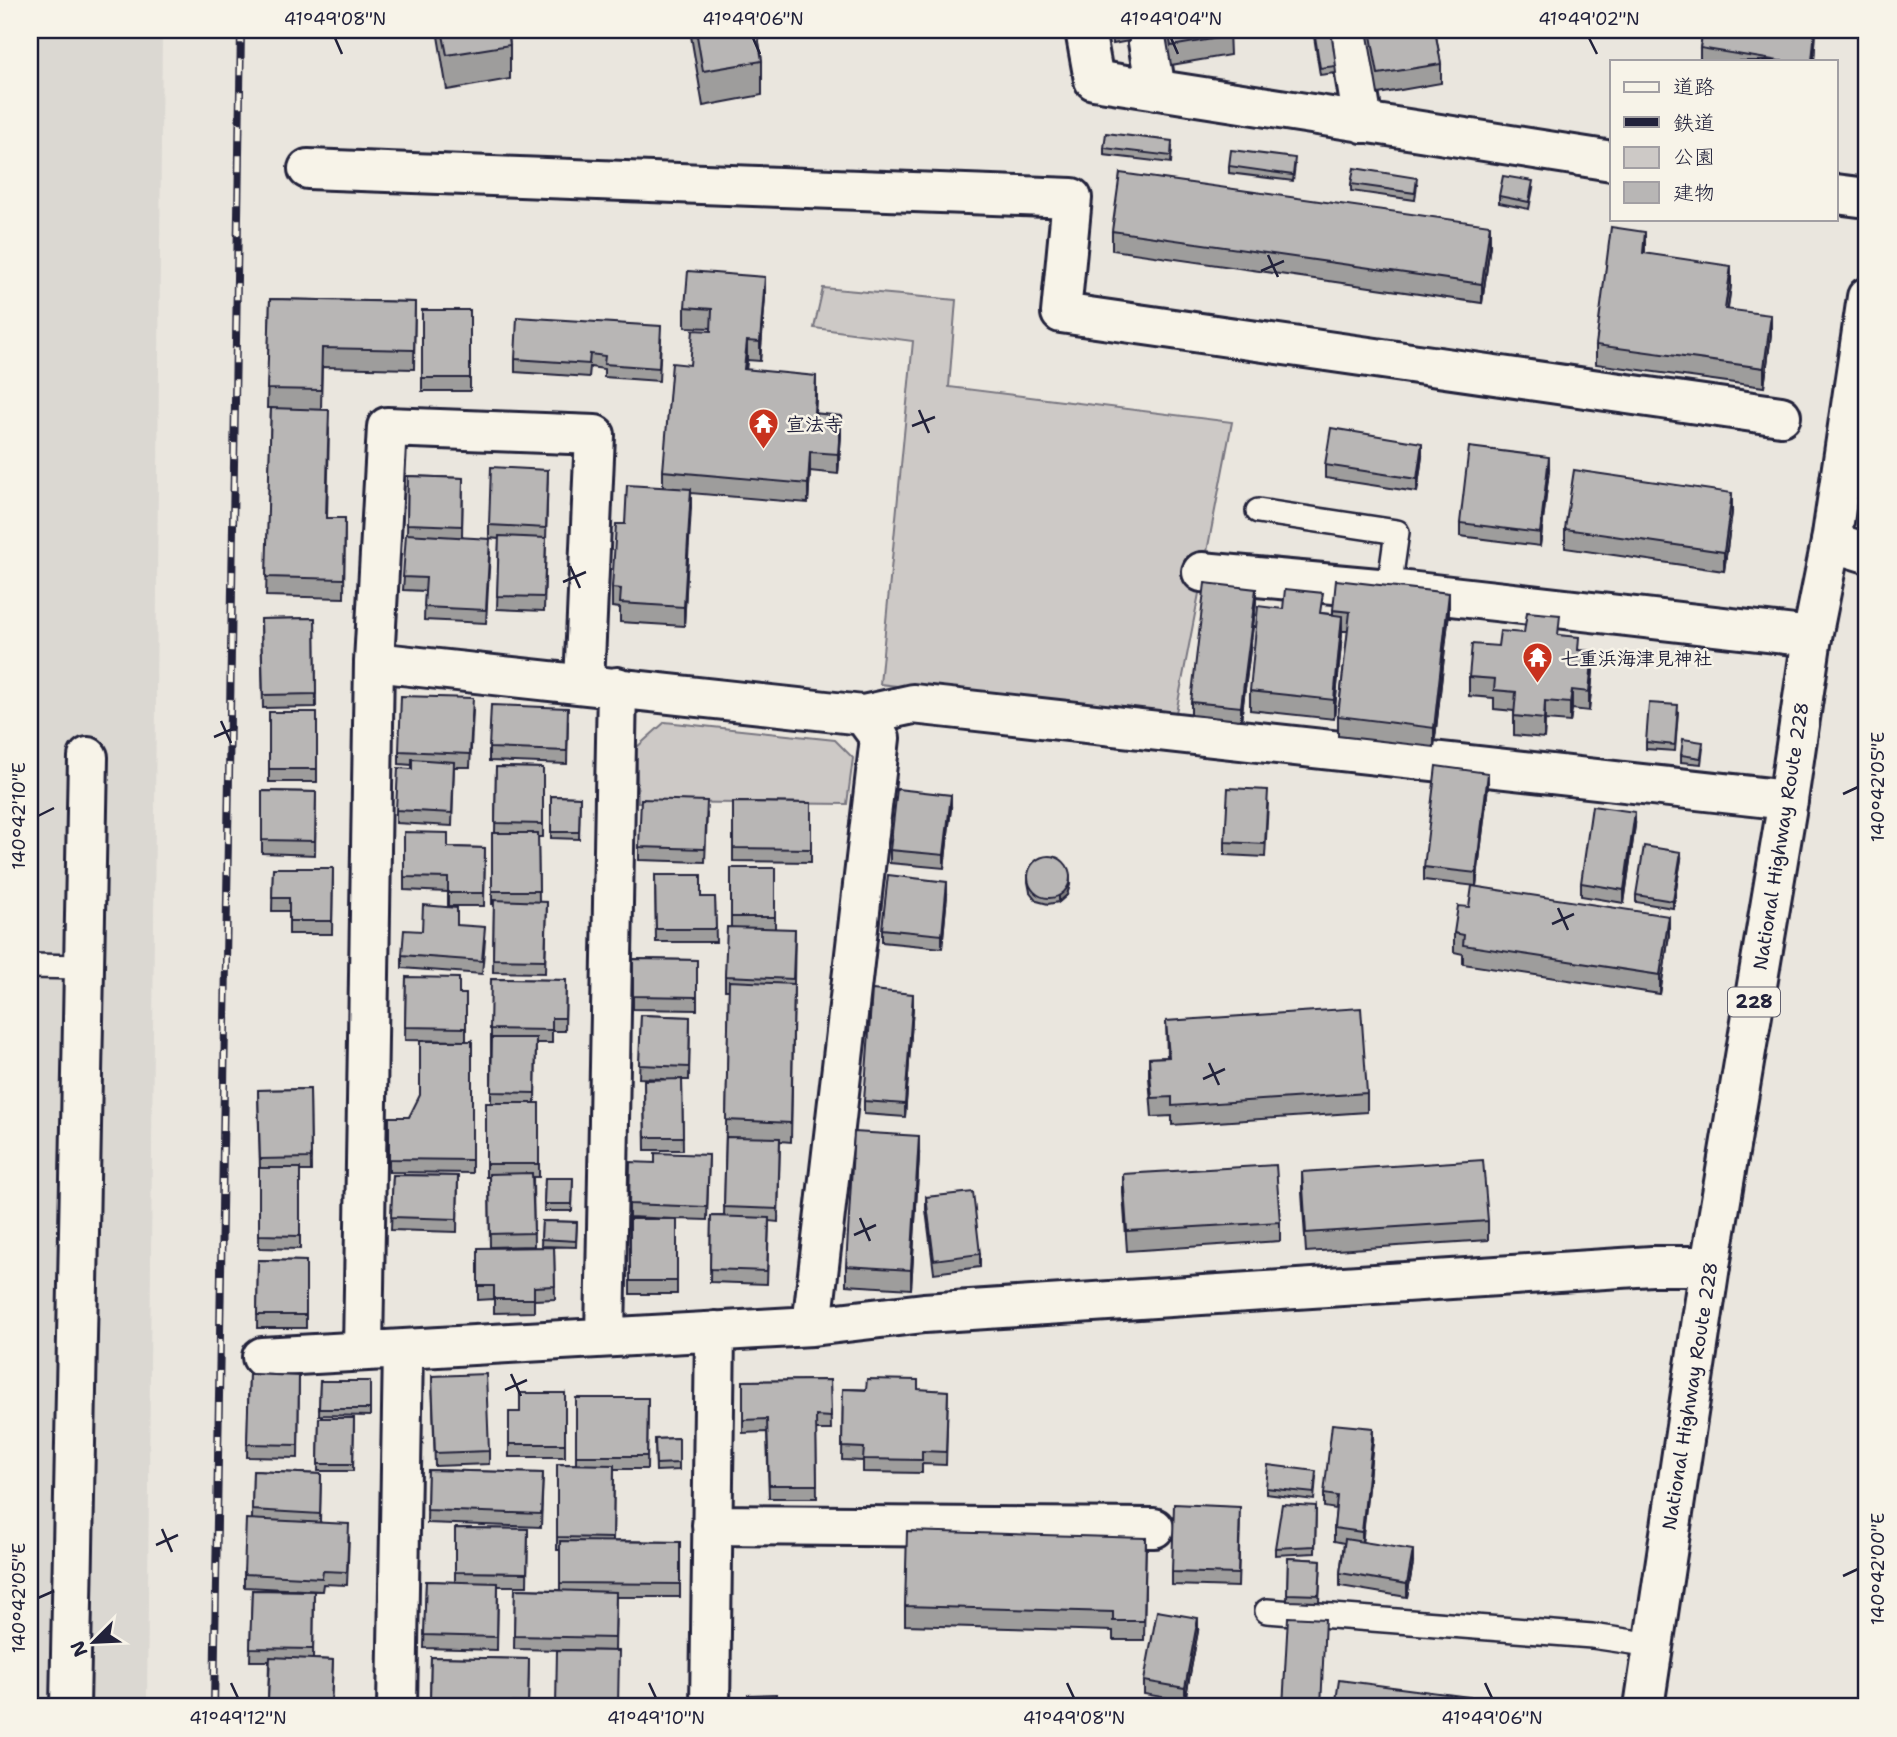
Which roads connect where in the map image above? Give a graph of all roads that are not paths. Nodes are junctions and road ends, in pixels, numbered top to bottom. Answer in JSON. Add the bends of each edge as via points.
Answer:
{"nodes":[{"id":1,"x":1085,"y":30,"type":"edge"},
{"id":2,"x":1146,"y":30,"type":"edge"},
{"id":3,"x":1348,"y":30,"type":"edge"},
{"id":4,"x":1156,"y":90,"type":"junction"},
{"id":5,"x":1363,"y":123,"type":"junction"},
{"id":6,"x":1610,"y":161,"type":"edge"},
{"id":7,"x":308,"y":169,"type":"dead end"},
{"id":8,"x":1838,"y":194,"type":"edge"},
{"id":9,"x":1867,"y":198,"type":"edge"},
{"id":10,"x":1867,"y":297,"type":"edge"},
{"id":11,"x":1781,"y":416,"type":"dead end"},
{"id":12,"x":1258,"y":511,"type":"dead end"},
{"id":13,"x":1831,"y":542,"type":"junction"},
{"id":14,"x":1867,"y":553,"type":"edge"},
{"id":15,"x":1202,"y":572,"type":"dead end"},
{"id":16,"x":1389,"y":589,"type":"junction"},
{"id":17,"x":1812,"y":637,"type":"junction"},
{"id":18,"x":374,"y":662,"type":"junction"},
{"id":19,"x":601,"y":685,"type":"junction"},
{"id":20,"x":863,"y":715,"type":"junction"},
{"id":21,"x":88,"y":757,"type":"dead end"},
{"id":22,"x":1788,"y":800,"type":"junction"},
{"id":23,"x":30,"y":966,"type":"edge"},
{"id":24,"x":84,"y":967,"type":"junction"},
{"id":25,"x":1710,"y":1266,"type":"junction"},
{"id":26,"x":812,"y":1326,"type":"junction"},
{"id":27,"x":715,"y":1331,"type":"junction"},
{"id":28,"x":605,"y":1337,"type":"junction"},
{"id":29,"x":403,"y":1349,"type":"junction"},
{"id":30,"x":363,"y":1351,"type":"junction"},
{"id":31,"x":262,"y":1357,"type":"dead end"},
{"id":32,"x":712,"y":1525,"type":"junction"},
{"id":33,"x":1154,"y":1528,"type":"dead end"},
{"id":34,"x":1267,"y":1611,"type":"dead end"},
{"id":35,"x":1653,"y":1645,"type":"junction"},
{"id":36,"x":70,"y":1707,"type":"edge"},
{"id":37,"x":397,"y":1707,"type":"edge"},
{"id":38,"x":710,"y":1707,"type":"edge"},
{"id":39,"x":1644,"y":1707,"type":"edge"}],
"edges":[{"from":1,"to":4,"type":"main road","via":[[1094,80]]},
{"from":2,"to":4,"type":"main road"},
{"from":3,"to":5,"type":"main road"},
{"from":4,"to":5,"type":"main road"},
{"from":5,"to":6,"type":"main road"},
{"from":7,"to":11,"type":"main road","via":[[1072,198],[1061,313]]},
{"from":8,"to":9,"type":"main road"},
{"from":10,"to":13,"type":"main road","name":"National Highway Route 228","number":"228"},
{"from":12,"to":16,"type":"lane","via":[[1397,532]]},
{"from":13,"to":14,"type":"main road"},
{"from":13,"to":17,"type":"main road","name":"National Highway Route 228","number":"228"},
{"from":15,"to":16,"type":"main road"},
{"from":16,"to":17,"type":"main road"},
{"from":17,"to":22,"type":"main road","name":"National Highway Route 228","number":"228"},
{"from":18,"to":19,"type":"main road"},
{"from":18,"to":19,"type":"main road","via":[[387,427],[595,435]]},
{"from":18,"to":30,"type":"main road"},
{"from":19,"to":20,"type":"main road"},
{"from":19,"to":28,"type":"main road"},
{"from":20,"to":22,"type":"main road","via":[[914,704]]},
{"from":20,"to":26,"type":"main road","via":[[880,738]]},
{"from":21,"to":24,"type":"main road"},
{"from":22,"to":25,"type":"main road","name":"National Highway Route 228","number":"228"},
{"from":23,"to":24,"type":"lane"},
{"from":24,"to":36,"type":"main road"},
{"from":25,"to":26,"type":"main road","via":[[923,1313]]},
{"from":25,"to":35,"type":"main road","name":"National Highway Route 228","number":"228"},
{"from":26,"to":27,"type":"main road"},
{"from":27,"to":28,"type":"main road"},
{"from":27,"to":32,"type":"main road"},
{"from":28,"to":29,"type":"main road"},
{"from":29,"to":30,"type":"main road"},
{"from":29,"to":37,"type":"main road"},
{"from":30,"to":31,"type":"main road"},
{"from":32,"to":33,"type":"main road"},
{"from":32,"to":38,"type":"main road"},
{"from":34,"to":35,"type":"lane","via":[[1592,1636]]},
{"from":35,"to":39,"type":"main road","name":"National Highway Route 228","number":"228"}]}
